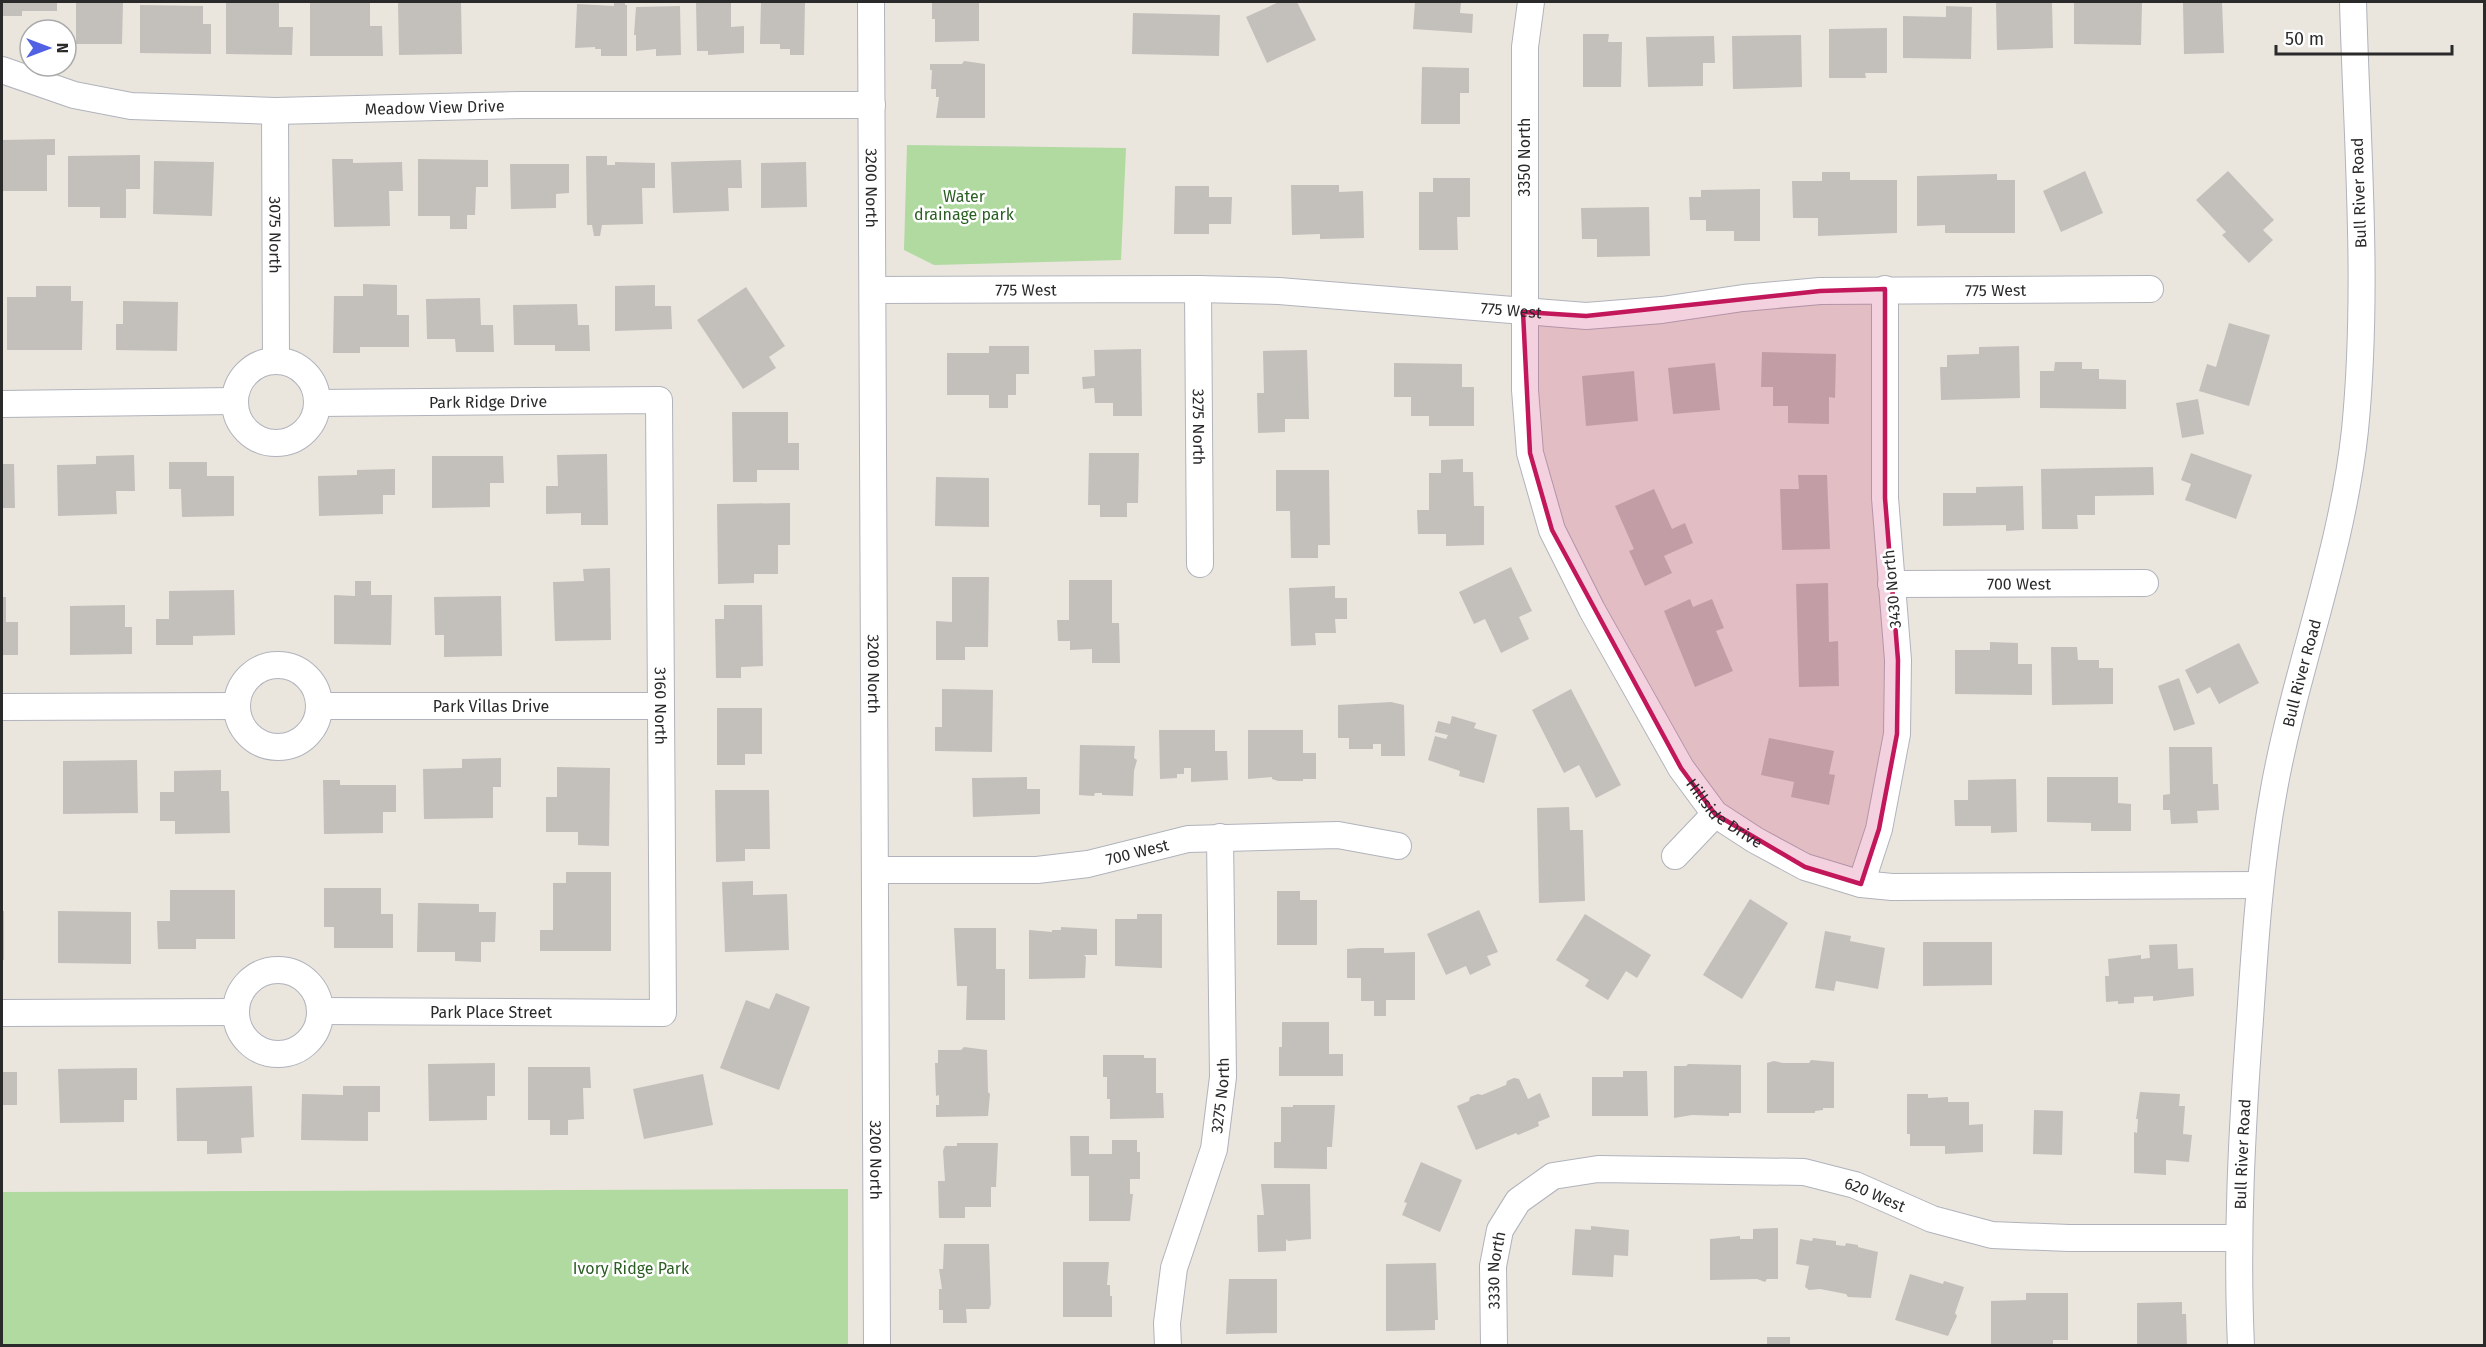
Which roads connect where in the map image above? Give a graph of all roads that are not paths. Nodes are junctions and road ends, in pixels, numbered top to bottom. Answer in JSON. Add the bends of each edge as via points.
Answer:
{"nodes":[{"id":1,"x":871,"y":2,"type":"edge"},
{"id":2,"x":1531,"y":2,"type":"edge"},
{"id":3,"x":2353,"y":2,"type":"edge"},
{"id":4,"x":2,"y":70,"type":"edge"},
{"id":5,"x":872,"y":105,"type":"junction"},
{"id":6,"x":275,"y":111,"type":"junction"},
{"id":7,"x":1198,"y":289,"type":"junction"},
{"id":8,"x":1885,"y":289,"type":"junction"},
{"id":9,"x":2150,"y":289,"type":"dead end"},
{"id":10,"x":873,"y":290,"type":"junction"},
{"id":11,"x":1523,"y":312,"type":"junction"},
{"id":12,"x":276,"y":360,"type":"junction"},
{"id":13,"x":659,"y":400,"type":"joint"},
{"id":14,"x":234,"y":401,"type":"junction"},
{"id":15,"x":317,"y":403,"type":"junction"},
{"id":16,"x":2,"y":404,"type":"edge"},
{"id":17,"x":1200,"y":564,"type":"dead end"},
{"id":18,"x":1891,"y":584,"type":"junction"},
{"id":19,"x":2145,"y":584,"type":"dead end"},
{"id":20,"x":237,"y":706,"type":"junction"},
{"id":21,"x":320,"y":706,"type":"junction"},
{"id":22,"x":661,"y":706,"type":"junction"},
{"id":23,"x":2,"y":707,"type":"edge"},
{"id":24,"x":1715,"y":814,"type":"junction"},
{"id":25,"x":1220,"y":837,"type":"junction"},
{"id":26,"x":1398,"y":846,"type":"dead end"},
{"id":27,"x":1675,"y":856,"type":"dead end"},
{"id":28,"x":875,"y":870,"type":"junction"},
{"id":29,"x":1861,"y":884,"type":"junction"},
{"id":30,"x":2260,"y":885,"type":"junction"},
{"id":31,"x":320,"y":1011,"type":"junction"},
{"id":32,"x":236,"y":1012,"type":"junction"},
{"id":33,"x":2,"y":1013,"type":"edge"},
{"id":34,"x":663,"y":1013,"type":"joint"},
{"id":35,"x":1518,"y":1201,"type":"joint"},
{"id":36,"x":2238,"y":1238,"type":"junction"},
{"id":37,"x":877,"y":1346,"type":"edge"},
{"id":38,"x":1168,"y":1346,"type":"edge"},
{"id":39,"x":1494,"y":1346,"type":"edge"},
{"id":40,"x":2241,"y":1346,"type":"edge"}],
"edges":[{"from":1,"to":5,"type":"street","name":"3200 North"},
{"from":2,"to":11,"type":"street","name":"3350 North","via":[[1525,47]]},
{"from":3,"to":30,"type":"street","name":"Bull River Road","via":[[2361,283],[2355,431],[2342,516],[2274,787]]},
{"from":4,"to":6,"type":"street","name":"Meadow View Drive","via":[[74,95],[131,106]]},
{"from":5,"to":6,"type":"street","name":"Meadow View Drive","via":[[522,105]]},
{"from":5,"to":10,"type":"street","name":"3200 North"},
{"from":6,"to":12,"type":"street","name":"3075 North"},
{"from":7,"to":10,"type":"street","name":"775 West"},
{"from":7,"to":11,"type":"street","name":"775 West","via":[[1279,291]]},
{"from":7,"to":17,"type":"street","name":"3275 North"},
{"from":8,"to":9,"type":"street","name":"775 West"},
{"from":8,"to":11,"type":"street","name":"775 West","via":[[1820,291],[1607,315]]},
{"from":8,"to":18,"type":"street","name":"3430 North","via":[[1885,498]]},
{"from":10,"to":28,"type":"street","name":"3200 North"},
{"from":11,"to":24,"type":"street","name":"Hillside Drive","via":[[1530,453],[1552,530],[1681,768]]},
{"from":12,"to":14,"type":"street","via":[[251,368],[236,388]]},
{"from":12,"to":15,"type":"street","via":[[306,373]]},
{"from":13,"to":15,"type":"street","name":"Park Ridge Drive"},
{"from":13,"to":22,"type":"street","name":"3160 North"},
{"from":14,"to":15,"type":"street","via":[[240,424],[248,433],[258,440],[281,443],[292,440],[310,425]]},
{"from":14,"to":16,"type":"street"},
{"from":18,"to":19,"type":"street","name":"700 West"},
{"from":18,"to":29,"type":"street","name":"3430 North","via":[[1898,660],[1898,734],[1879,830]]},
{"from":20,"to":21,"type":"street","via":[[242,727],[249,735],[258,742],[278,747],[289,746],[308,735]]},
{"from":20,"to":21,"type":"street","via":[[238,694],[251,674],[272,664],[306,674]]},
{"from":20,"to":23,"type":"street"},
{"from":21,"to":22,"type":"street","name":"Park Villas Drive"},
{"from":22,"to":34,"type":"street","name":"3160 North"},
{"from":24,"to":27,"type":"street"},
{"from":24,"to":29,"type":"street","name":"Hillside Drive","via":[[1805,867]]},
{"from":25,"to":26,"type":"street","name":"700 West","via":[[1338,835]]},
{"from":25,"to":28,"type":"street","name":"700 West","via":[[1188,839],[1063,868]]},
{"from":25,"to":38,"type":"street","name":"3275 North","via":[[1222,1077],[1214,1149],[1174,1268]]},
{"from":28,"to":37,"type":"street","name":"3200 North"},
{"from":29,"to":30,"type":"street","name":"Hillside Drive"},
{"from":30,"to":36,"type":"street","name":"Bull River Road"},
{"from":31,"to":32,"type":"street","via":[[318,999],[305,979],[295,973],[271,970],[242,989]]},
{"from":31,"to":32,"type":"street","via":[[310,1039],[294,1050],[274,1053],[247,1040]]},
{"from":31,"to":34,"type":"street","name":"Park Place Street"},
{"from":32,"to":33,"type":"street"},
{"from":35,"to":36,"type":"street","name":"620 West","via":[[1553,1176],[1598,1169],[1804,1172],[1855,1185],[1932,1219],[1992,1234]]},
{"from":35,"to":39,"type":"street","name":"3330 North","via":[[1500,1230],[1493,1266]]},
{"from":36,"to":40,"type":"street","name":"Bull River Road"}]}
